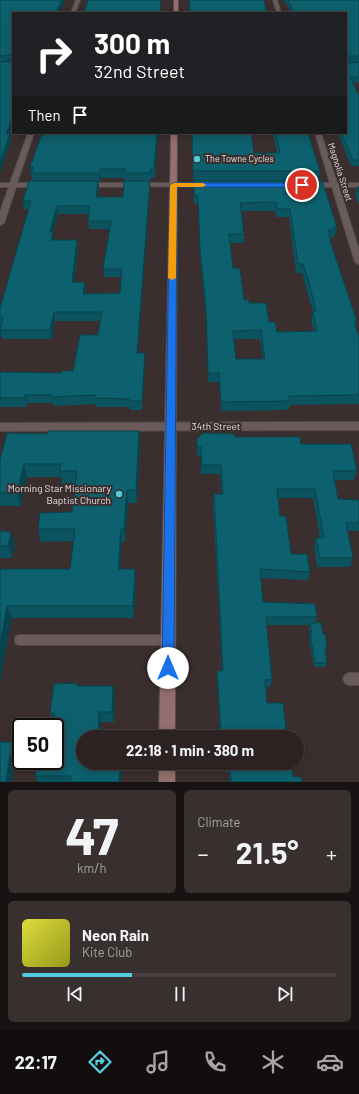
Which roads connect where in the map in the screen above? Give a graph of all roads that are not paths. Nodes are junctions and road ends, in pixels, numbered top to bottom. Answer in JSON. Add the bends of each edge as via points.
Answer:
{"nodes":[{"id":1,"x":78,"y":0,"type":"edge"},
{"id":2,"x":176,"y":0,"type":"edge"},
{"id":3,"x":275,"y":0,"type":"edge"},
{"id":4,"x":73,"y":12,"type":"edge"},
{"id":5,"x":176,"y":12,"type":"edge"},
{"id":6,"x":279,"y":12,"type":"edge"},
{"id":7,"x":31,"y":134,"type":"edge"},
{"id":8,"x":174,"y":134,"type":"edge"},
{"id":9,"x":318,"y":134,"type":"edge"},
{"id":10,"x":0,"y":185,"type":"edge"},
{"id":11,"x":13,"y":185,"type":"junction"},
{"id":12,"x":51,"y":185,"type":"edge"},
{"id":13,"x":82,"y":185,"type":"edge"},
{"id":14,"x":174,"y":185,"type":"junction"},
{"id":15,"x":215,"y":185,"type":"edge"},
{"id":16,"x":302,"y":185,"type":"edge"},
{"id":17,"x":334,"y":185,"type":"junction"},
{"id":18,"x":359,"y":185,"type":"edge"},
{"id":19,"x":0,"y":223,"type":"edge"},
{"id":20,"x":359,"y":262,"type":"edge"},
{"id":21,"x":359,"y":426,"type":"edge"},
{"id":22,"x":0,"y":427,"type":"edge"},
{"id":23,"x":170,"y":427,"type":"junction"},
{"id":24,"x":20,"y":640,"type":"dead end"},
{"id":25,"x":168,"y":640,"type":"junction"},
{"id":26,"x":168,"y":730,"type":"edge"},
{"id":27,"x":167,"y":770,"type":"edge"},
{"id":28,"x":167,"y":782,"type":"edge"}],
"edges":[{"from":1,"to":4,"type":"street"},
{"from":2,"to":5,"type":"main road"},
{"from":3,"to":6,"type":"street"},
{"from":7,"to":11,"type":"street"},
{"from":8,"to":14,"type":"main road"},
{"from":9,"to":17,"type":"street","name":"Magnolia Street"},
{"from":10,"to":11,"type":"street"},
{"from":11,"to":12,"type":"street"},
{"from":11,"to":19,"type":"street"},
{"from":13,"to":14,"type":"street"},
{"from":14,"to":15,"type":"street"},
{"from":14,"to":23,"type":"main road"},
{"from":16,"to":17,"type":"street"},
{"from":17,"to":18,"type":"street"},
{"from":17,"to":20,"type":"street","name":"Magnolia Street"},
{"from":21,"to":23,"type":"street","name":"34th Street"},
{"from":22,"to":23,"type":"street","name":"34th Street"},
{"from":23,"to":25,"type":"main road"},
{"from":24,"to":25,"type":"lane"},
{"from":25,"to":26,"type":"main road"},
{"from":27,"to":28,"type":"main road"}]}
